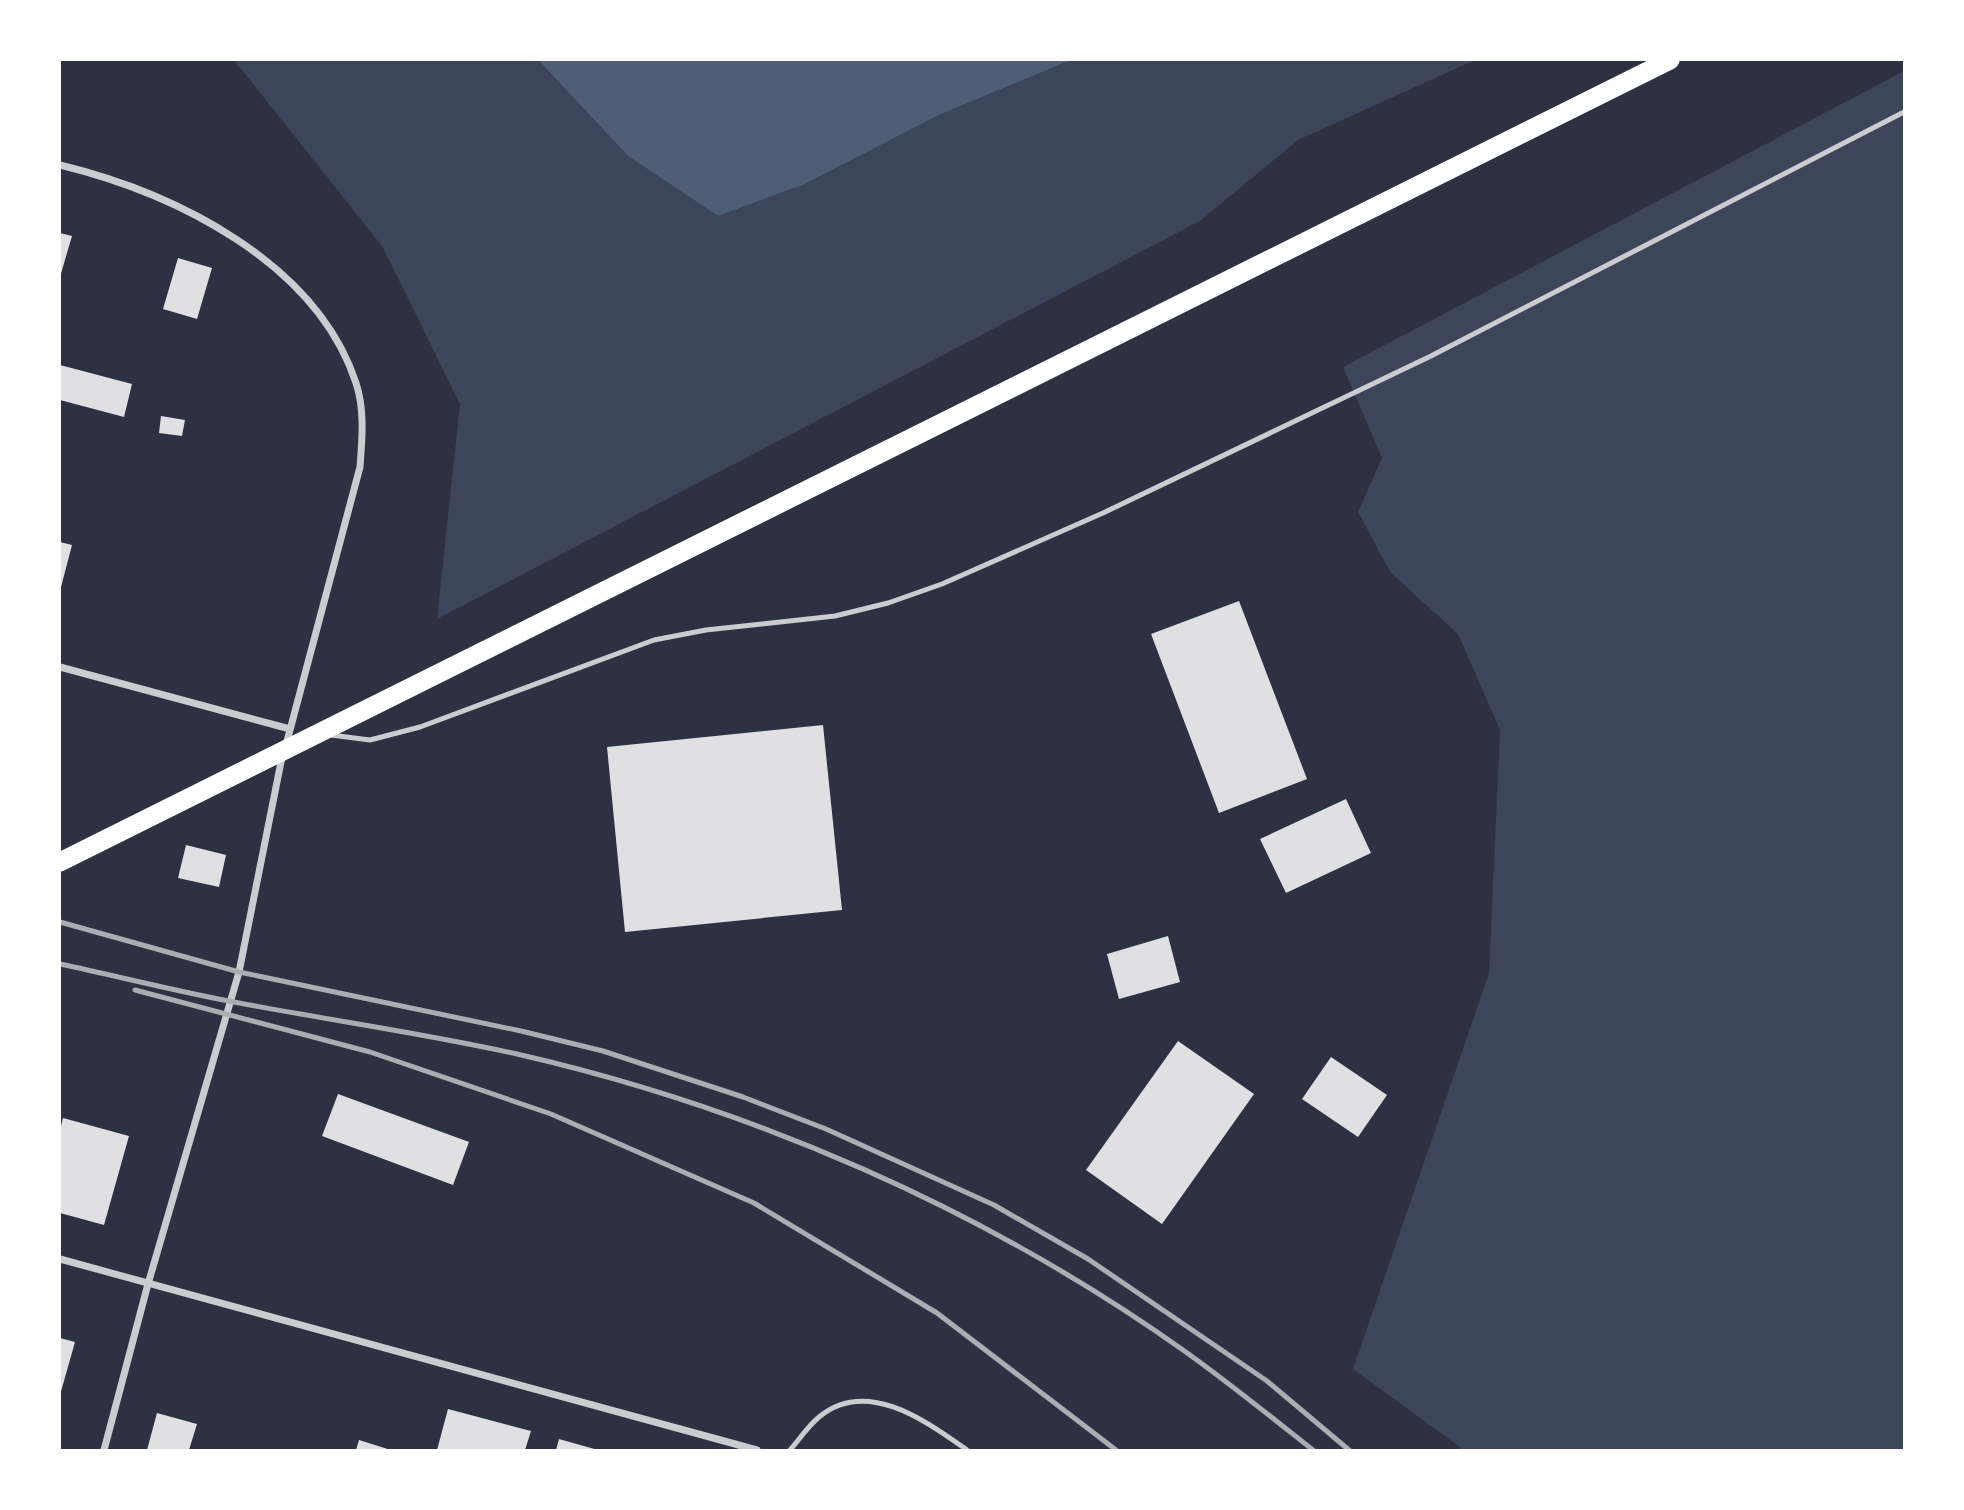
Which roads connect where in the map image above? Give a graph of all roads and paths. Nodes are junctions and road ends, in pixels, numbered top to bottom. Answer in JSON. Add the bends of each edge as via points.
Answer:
{"nodes":[{"id":1,"x":1670,"y":60,"type":"edge"},
{"id":2,"x":1905,"y":112,"type":"edge"},
{"id":3,"x":60,"y":165,"type":"edge"},
{"id":4,"x":60,"y":667,"type":"edge"},
{"id":5,"x":290,"y":729,"type":"junction"},
{"id":6,"x":60,"y":862,"type":"edge"},
{"id":7,"x":60,"y":1259,"type":"edge"},
{"id":8,"x":148,"y":1284,"type":"junction"},
{"id":9,"x":104,"y":1451,"type":"edge"},
{"id":10,"x":757,"y":1451,"type":"edge"},
{"id":11,"x":790,"y":1451,"type":"edge"},
{"id":12,"x":967,"y":1451,"type":"edge"}],
"edges":[{"from":1,"to":6,"type":"highway"},
{"from":2,"to":5,"type":"lane","via":[[1431,356],[1080,524],[942,584],[835,616],[654,640],[420,727],[370,740]]},
{"from":3,"to":5,"type":"street","via":[[194,213],[288,277],[316,309],[357,384],[363,423],[360,467]]},
{"from":4,"to":5,"type":"street"},
{"from":5,"to":8,"type":"street","via":[[239,972]]},
{"from":7,"to":8,"type":"street"},
{"from":8,"to":9,"type":"street"},
{"from":8,"to":10,"type":"street"},
{"from":11,"to":12,"type":"lane","via":[[819,1417],[839,1406],[863,1401],[924,1419]]}]}
